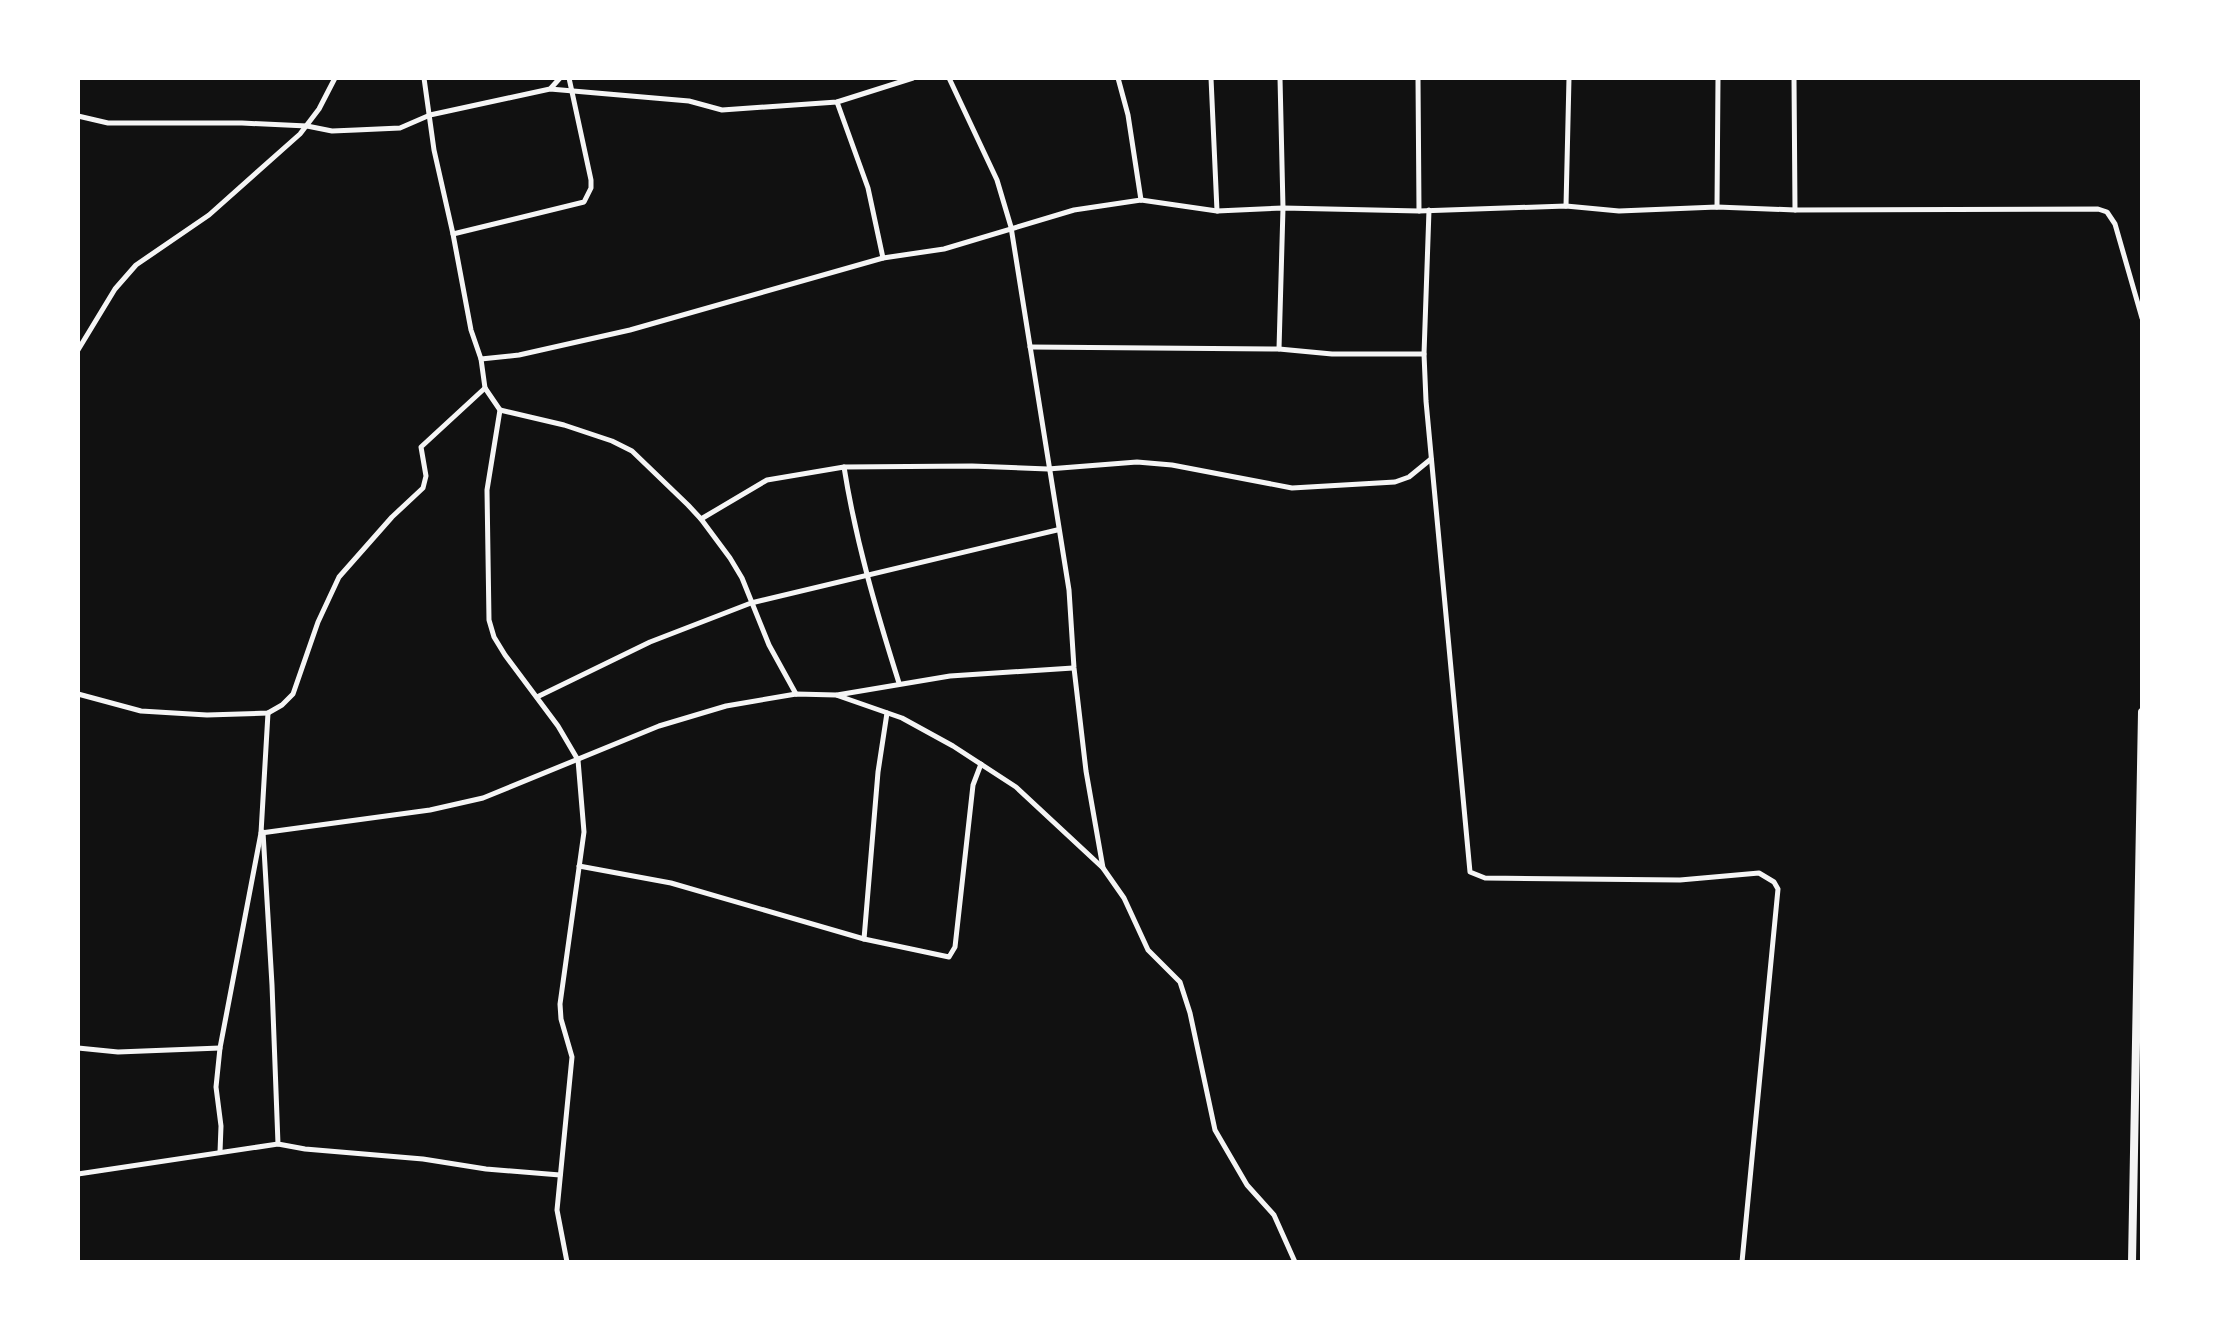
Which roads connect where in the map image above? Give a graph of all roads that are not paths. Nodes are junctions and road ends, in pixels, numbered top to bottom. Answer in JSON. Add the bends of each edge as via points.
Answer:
{"nodes":[{"id":1,"x":335,"y":78,"type":"edge"},
{"id":2,"x":424,"y":78,"type":"edge"},
{"id":3,"x":560,"y":78,"type":"edge"},
{"id":4,"x":569,"y":78,"type":"edge"},
{"id":5,"x":913,"y":78,"type":"edge"},
{"id":6,"x":949,"y":78,"type":"edge"},
{"id":7,"x":1118,"y":78,"type":"edge"},
{"id":8,"x":1211,"y":78,"type":"edge"},
{"id":9,"x":1280,"y":78,"type":"edge"},
{"id":10,"x":1418,"y":78,"type":"edge"},
{"id":11,"x":1569,"y":78,"type":"edge"},
{"id":12,"x":1718,"y":78,"type":"edge"},
{"id":13,"x":1794,"y":78,"type":"edge"},
{"id":14,"x":550,"y":89,"type":"junction"},
{"id":15,"x":572,"y":91,"type":"junction"},
{"id":16,"x":837,"y":102,"type":"junction"},
{"id":17,"x":430,"y":115,"type":"junction"},
{"id":18,"x":78,"y":116,"type":"edge"},
{"id":19,"x":307,"y":126,"type":"junction"},
{"id":20,"x":1141,"y":200,"type":"junction"},
{"id":21,"x":1566,"y":206,"type":"junction"},
{"id":22,"x":1717,"y":207,"type":"junction"},
{"id":23,"x":1283,"y":208,"type":"junction"},
{"id":24,"x":1429,"y":210,"type":"junction"},
{"id":25,"x":1795,"y":210,"type":"junction"},
{"id":26,"x":1217,"y":211,"type":"junction"},
{"id":27,"x":1419,"y":211,"type":"junction"},
{"id":28,"x":1011,"y":227,"type":"junction"},
{"id":29,"x":453,"y":234,"type":"junction"},
{"id":30,"x":883,"y":258,"type":"junction"},
{"id":31,"x":2142,"y":318,"type":"edge"},
{"id":32,"x":1030,"y":347,"type":"junction"},
{"id":33,"x":1279,"y":349,"type":"junction"},
{"id":34,"x":78,"y":350,"type":"edge"},
{"id":35,"x":1424,"y":354,"type":"junction"},
{"id":36,"x":481,"y":359,"type":"junction"},
{"id":37,"x":485,"y":388,"type":"junction"},
{"id":38,"x":500,"y":410,"type":"junction"},
{"id":39,"x":1431,"y":459,"type":"junction"},
{"id":40,"x":844,"y":467,"type":"junction"},
{"id":41,"x":1048,"y":469,"type":"junction"},
{"id":42,"x":701,"y":519,"type":"junction"},
{"id":43,"x":1057,"y":530,"type":"junction"},
{"id":44,"x":865,"y":574,"type":"junction"},
{"id":45,"x":751,"y":603,"type":"junction"},
{"id":46,"x":1074,"y":668,"type":"junction"},
{"id":47,"x":899,"y":683,"type":"junction"},
{"id":48,"x":78,"y":694,"type":"edge"},
{"id":49,"x":796,"y":694,"type":"junction"},
{"id":50,"x":836,"y":695,"type":"junction"},
{"id":51,"x":537,"y":697,"type":"junction"},
{"id":52,"x":2142,"y":712,"type":"edge"},
{"id":53,"x":268,"y":713,"type":"junction"},
{"id":54,"x":887,"y":713,"type":"junction"},
{"id":55,"x":578,"y":760,"type":"junction"},
{"id":56,"x":981,"y":764,"type":"junction"},
{"id":57,"x":262,"y":832,"type":"junction"},
{"id":58,"x":579,"y":866,"type":"junction"},
{"id":59,"x":1103,"y":868,"type":"junction"},
{"id":60,"x":864,"y":939,"type":"junction"},
{"id":61,"x":78,"y":1048,"type":"edge"},
{"id":62,"x":220,"y":1048,"type":"junction"},
{"id":63,"x":278,"y":1144,"type":"junction"},
{"id":64,"x":220,"y":1152,"type":"junction"},
{"id":65,"x":78,"y":1174,"type":"edge"},
{"id":66,"x":560,"y":1175,"type":"junction"},
{"id":67,"x":567,"y":1262,"type":"edge"},
{"id":68,"x":1295,"y":1262,"type":"edge"},
{"id":69,"x":1742,"y":1262,"type":"edge"},
{"id":70,"x":2132,"y":1262,"type":"edge"}],
"edges":[{"from":1,"to":19,"type":"street"},
{"from":2,"to":17,"type":"street"},
{"from":3,"to":14,"type":"street"},
{"from":4,"to":15,"type":"street"},
{"from":5,"to":16,"type":"street"},
{"from":6,"to":28,"type":"street","via":[[997,180]]},
{"from":7,"to":20,"type":"street"},
{"from":8,"to":26,"type":"street"},
{"from":9,"to":23,"type":"street"},
{"from":10,"to":27,"type":"street"},
{"from":11,"to":21,"type":"street"},
{"from":12,"to":22,"type":"street"},
{"from":13,"to":25,"type":"street"},
{"from":14,"to":15,"type":"street"},
{"from":14,"to":17,"type":"street"},
{"from":15,"to":16,"type":"street","via":[[689,101],[722,110]]},
{"from":15,"to":29,"type":"street","via":[[591,180],[584,202]]},
{"from":16,"to":30,"type":"street","via":[[868,188]]},
{"from":17,"to":19,"type":"street","via":[[400,128],[332,131]]},
{"from":17,"to":29,"type":"street"},
{"from":18,"to":19,"type":"street","via":[[108,123]]},
{"from":19,"to":34,"type":"street","via":[[227,200],[136,265]]},
{"from":20,"to":26,"type":"street"},
{"from":20,"to":28,"type":"street"},
{"from":21,"to":22,"type":"street","via":[[1619,211]]},
{"from":21,"to":24,"type":"street"},
{"from":22,"to":25,"type":"street"},
{"from":23,"to":26,"type":"street"},
{"from":23,"to":27,"type":"street"},
{"from":23,"to":33,"type":"street"},
{"from":24,"to":27,"type":"street"},
{"from":24,"to":35,"type":"street"},
{"from":25,"to":31,"type":"street","via":[[2098,209],[2115,224]]},
{"from":28,"to":30,"type":"street","via":[[944,249]]},
{"from":28,"to":32,"type":"street"},
{"from":29,"to":36,"type":"street"},
{"from":30,"to":36,"type":"street","via":[[630,330]]},
{"from":32,"to":33,"type":"street"},
{"from":32,"to":41,"type":"street"},
{"from":33,"to":35,"type":"street"},
{"from":35,"to":39,"type":"street"},
{"from":36,"to":37,"type":"street"},
{"from":37,"to":38,"type":"street"},
{"from":37,"to":53,"type":"street","via":[[422,445],[423,488],[339,577],[293,694]]},
{"from":38,"to":42,"type":"street","via":[[564,425],[632,451]]},
{"from":38,"to":51,"type":"street","via":[[487,490],[489,620],[505,655]]},
{"from":39,"to":41,"type":"street","via":[[1395,482],[1292,488],[1137,462]]},
{"from":39,"to":69,"type":"street","via":[[1470,872],[1485,878],[1680,880],[1759,873],[1778,889]]},
{"from":40,"to":41,"type":"street"},
{"from":40,"to":42,"type":"street","via":[[767,480]]},
{"from":40,"to":44,"type":"street"},
{"from":41,"to":43,"type":"street"},
{"from":42,"to":45,"type":"street","via":[[730,558]]},
{"from":43,"to":44,"type":"street"},
{"from":43,"to":46,"type":"street","via":[[1069,590]]},
{"from":44,"to":45,"type":"street"},
{"from":44,"to":47,"type":"street"},
{"from":45,"to":49,"type":"street"},
{"from":45,"to":51,"type":"street","via":[[650,642]]},
{"from":46,"to":47,"type":"street"},
{"from":46,"to":59,"type":"street"},
{"from":47,"to":50,"type":"street"},
{"from":48,"to":53,"type":"street","via":[[141,711]]},
{"from":49,"to":50,"type":"street"},
{"from":49,"to":55,"type":"street","via":[[659,726]]},
{"from":50,"to":54,"type":"street"},
{"from":51,"to":55,"type":"street"},
{"from":52,"to":70,"type":"main road"},
{"from":53,"to":57,"type":"street"},
{"from":54,"to":56,"type":"street"},
{"from":54,"to":60,"type":"street"},
{"from":55,"to":57,"type":"street","via":[[515,787],[444,807]]},
{"from":55,"to":58,"type":"street","via":[[584,813]]},
{"from":56,"to":59,"type":"street","via":[[1016,787]]},
{"from":56,"to":60,"type":"street","via":[[973,785],[953,954],[943,957]]},
{"from":57,"to":62,"type":"street"},
{"from":57,"to":63,"type":"street"},
{"from":58,"to":60,"type":"street","via":[[671,883]]},
{"from":58,"to":66,"type":"street","via":[[560,1004],[572,1057]]},
{"from":59,"to":68,"type":"street","via":[[1148,950],[1180,982],[1215,1130],[1247,1185],[1274,1215]]},
{"from":61,"to":62,"type":"street"},
{"from":62,"to":64,"type":"street"},
{"from":63,"to":64,"type":"street"},
{"from":63,"to":66,"type":"street"},
{"from":64,"to":65,"type":"street"},
{"from":66,"to":67,"type":"street","via":[[557,1210]]}]}
